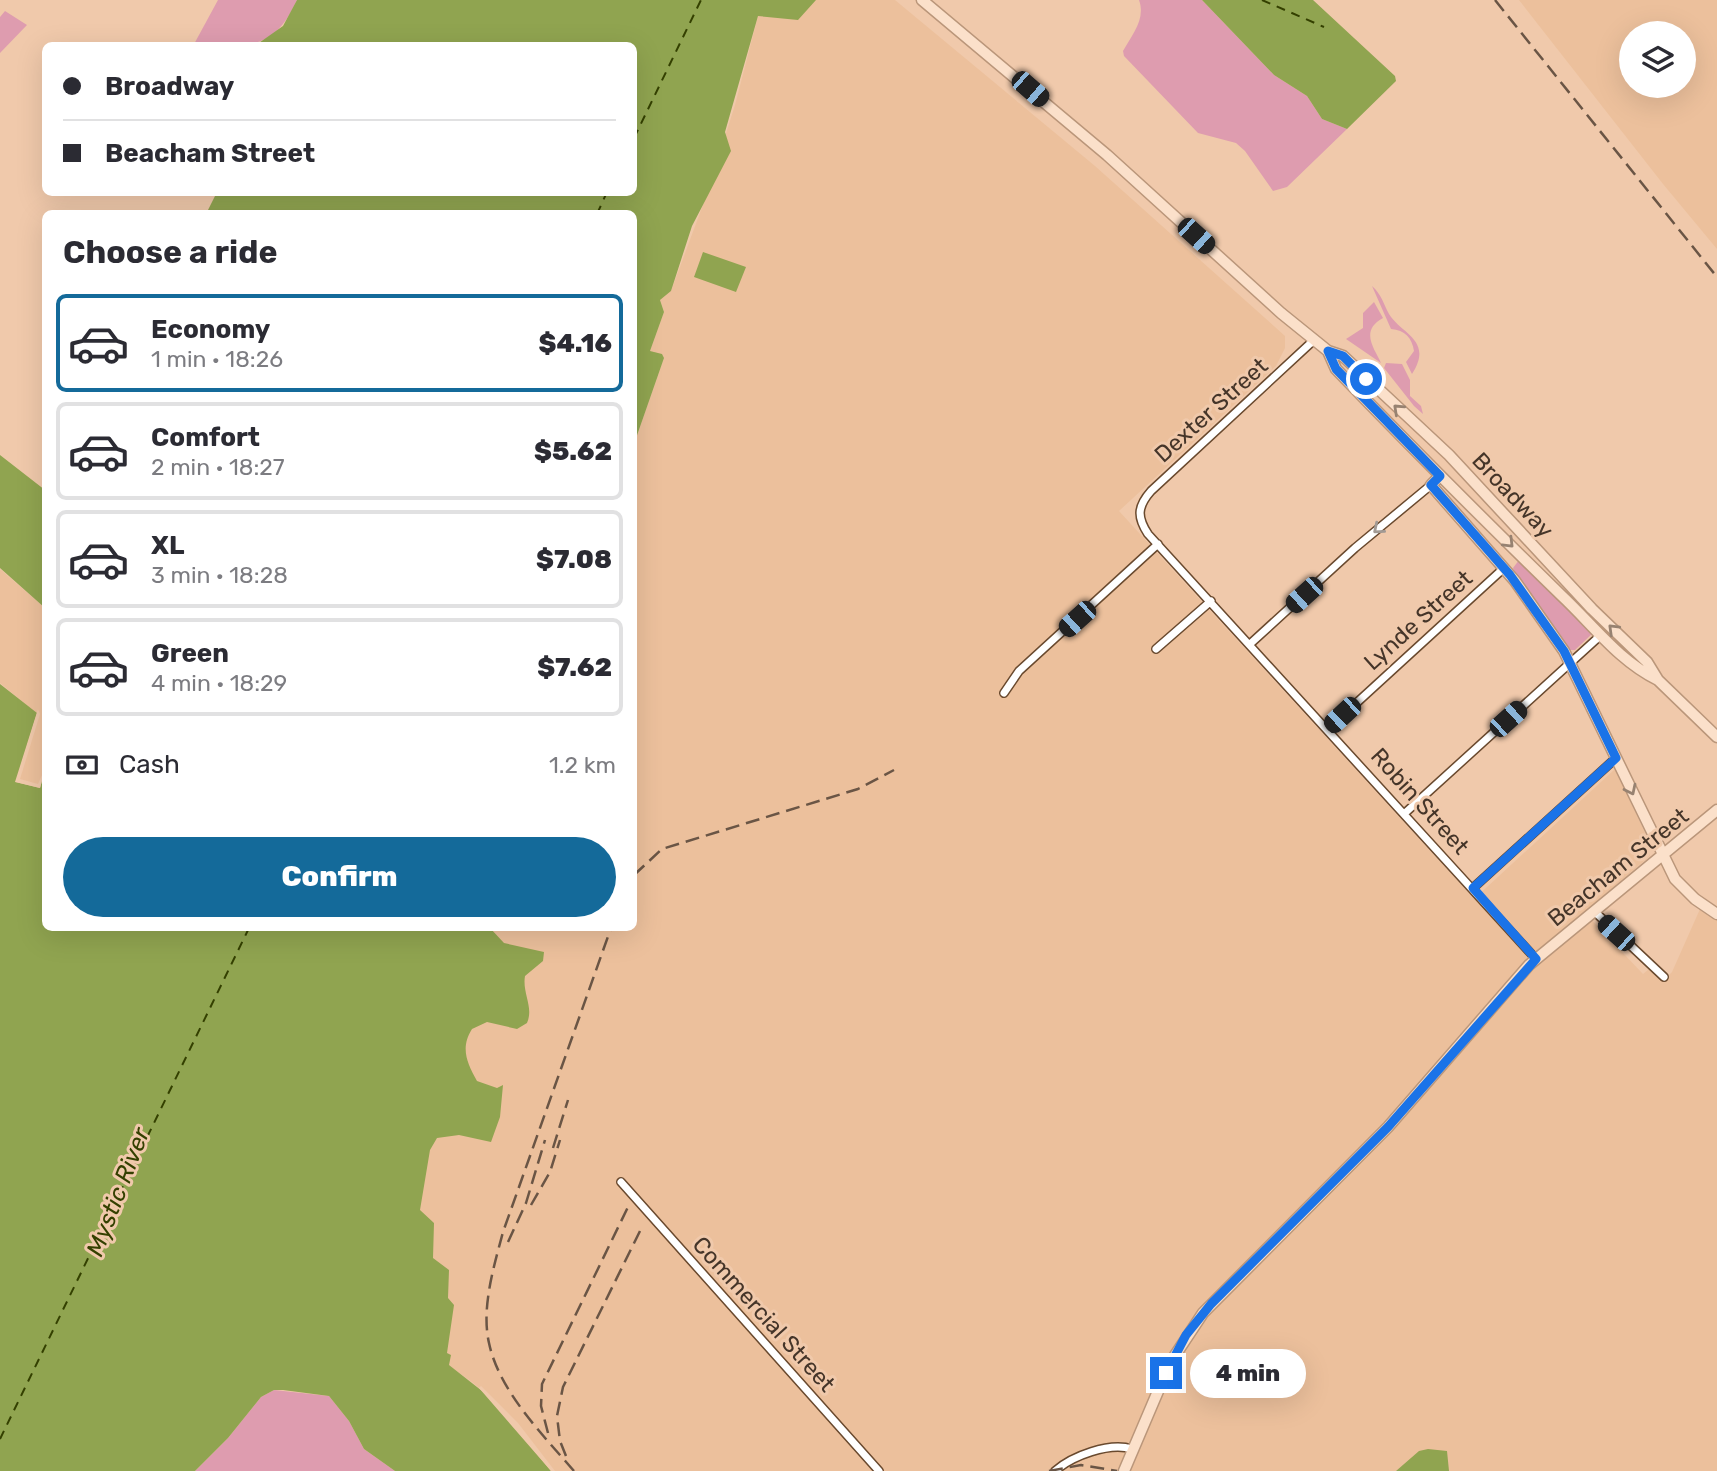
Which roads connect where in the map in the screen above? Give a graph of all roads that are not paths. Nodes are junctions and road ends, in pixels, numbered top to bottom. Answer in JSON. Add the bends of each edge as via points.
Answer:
{"nodes":[{"id":1,"x":922,"y":0,"type":"edge"},
{"id":2,"x":1314,"y":340,"type":"junction"},
{"id":3,"x":1328,"y":351,"type":"junction"},
{"id":4,"x":1440,"y":476,"type":"junction"},
{"id":5,"x":1431,"y":485,"type":"junction"},
{"id":6,"x":1139,"y":513,"type":"joint"},
{"id":7,"x":1158,"y":544,"type":"junction"},
{"id":8,"x":1504,"y":568,"type":"junction"},
{"id":9,"x":1211,"y":601,"type":"junction"},
{"id":10,"x":1601,"y":635,"type":"junction"},
{"id":11,"x":1250,"y":644,"type":"junction"},
{"id":12,"x":1156,"y":649,"type":"dead end"},
{"id":13,"x":1570,"y":662,"type":"junction"},
{"id":14,"x":1658,"y":680,"type":"junction"},
{"id":15,"x":1004,"y":694,"type":"dead end"},
{"id":16,"x":1328,"y":729,"type":"junction"},
{"id":17,"x":1717,"y":737,"type":"edge"},
{"id":18,"x":1616,"y":758,"type":"junction"},
{"id":19,"x":1717,"y":810,"type":"edge"},
{"id":20,"x":1405,"y":813,"type":"junction"},
{"id":21,"x":1663,"y":857,"type":"junction"},
{"id":22,"x":1473,"y":888,"type":"junction"},
{"id":23,"x":1595,"y":912,"type":"junction"},
{"id":24,"x":1717,"y":914,"type":"edge"},
{"id":25,"x":1536,"y":959,"type":"junction"},
{"id":26,"x":1664,"y":977,"type":"dead end"},
{"id":27,"x":621,"y":1182,"type":"dead end"},
{"id":28,"x":1132,"y":1449,"type":"junction"},
{"id":29,"x":879,"y":1471,"type":"edge"},
{"id":30,"x":1055,"y":1471,"type":"edge"},
{"id":31,"x":1124,"y":1471,"type":"edge"}],
"edges":[{"from":1,"to":2,"type":"main road","name":"Broadway","via":[[1107,155]]},
{"from":2,"to":3,"type":"main road","name":"Broadway"},
{"from":2,"to":6,"type":"street","name":"Dexter Street","via":[[1151,491]]},
{"from":3,"to":4,"type":"main road","name":"Broadway","via":[[1336,369]]},
{"from":14,"to":3,"type":"main road","name":"Broadway","one_way":true,"via":[[1647,662],[1448,455],[1343,356]]},
{"from":4,"to":5,"type":"main road"},
{"from":4,"to":10,"type":"main road","name":"Broadway","one_way":true},
{"from":5,"to":8,"type":"main road"},
{"from":5,"to":11,"type":"street","one_way":true},
{"from":6,"to":7,"type":"street","name":"Robin Street","via":[[1141,523]]},
{"from":7,"to":9,"type":"street","name":"Robin Street"},
{"from":7,"to":15,"type":"street","via":[[1019,671]]},
{"from":8,"to":13,"type":"main road"},
{"from":8,"to":16,"type":"street","name":"Lynde Street"},
{"from":9,"to":11,"type":"street","name":"Robin Street"},
{"from":9,"to":12,"type":"street"},
{"from":10,"to":13,"type":"street"},
{"from":10,"to":14,"type":"main road","name":"Broadway","via":[[1639,670]]},
{"from":11,"to":16,"type":"street","name":"Robin Street"},
{"from":13,"to":18,"type":"main road"},
{"from":13,"to":20,"type":"street"},
{"from":14,"to":17,"type":"main road","name":"Broadway"},
{"from":16,"to":20,"type":"street","name":"Robin Street"},
{"from":18,"to":21,"type":"main road","one_way":true},
{"from":18,"to":22,"type":"street"},
{"from":19,"to":21,"type":"main road","name":"Beacham Street"},
{"from":20,"to":22,"type":"street","name":"Robin Street"},
{"from":21,"to":23,"type":"main road","name":"Beacham Street"},
{"from":21,"to":24,"type":"main road","via":[[1679,884]]},
{"from":22,"to":25,"type":"street","name":"Robin Street"},
{"from":23,"to":25,"type":"main road","name":"Beacham Street"},
{"from":23,"to":26,"type":"street"},
{"from":25,"to":28,"type":"main road","name":"Beacham Street","via":[[1388,1127],[1203,1314],[1176,1353]]},
{"from":27,"to":29,"type":"street","name":"Commercial Street"},
{"from":28,"to":30,"type":"street","via":[[1116,1447],[1087,1455]]},
{"from":28,"to":31,"type":"main road","name":"Beacham Street"}]}
